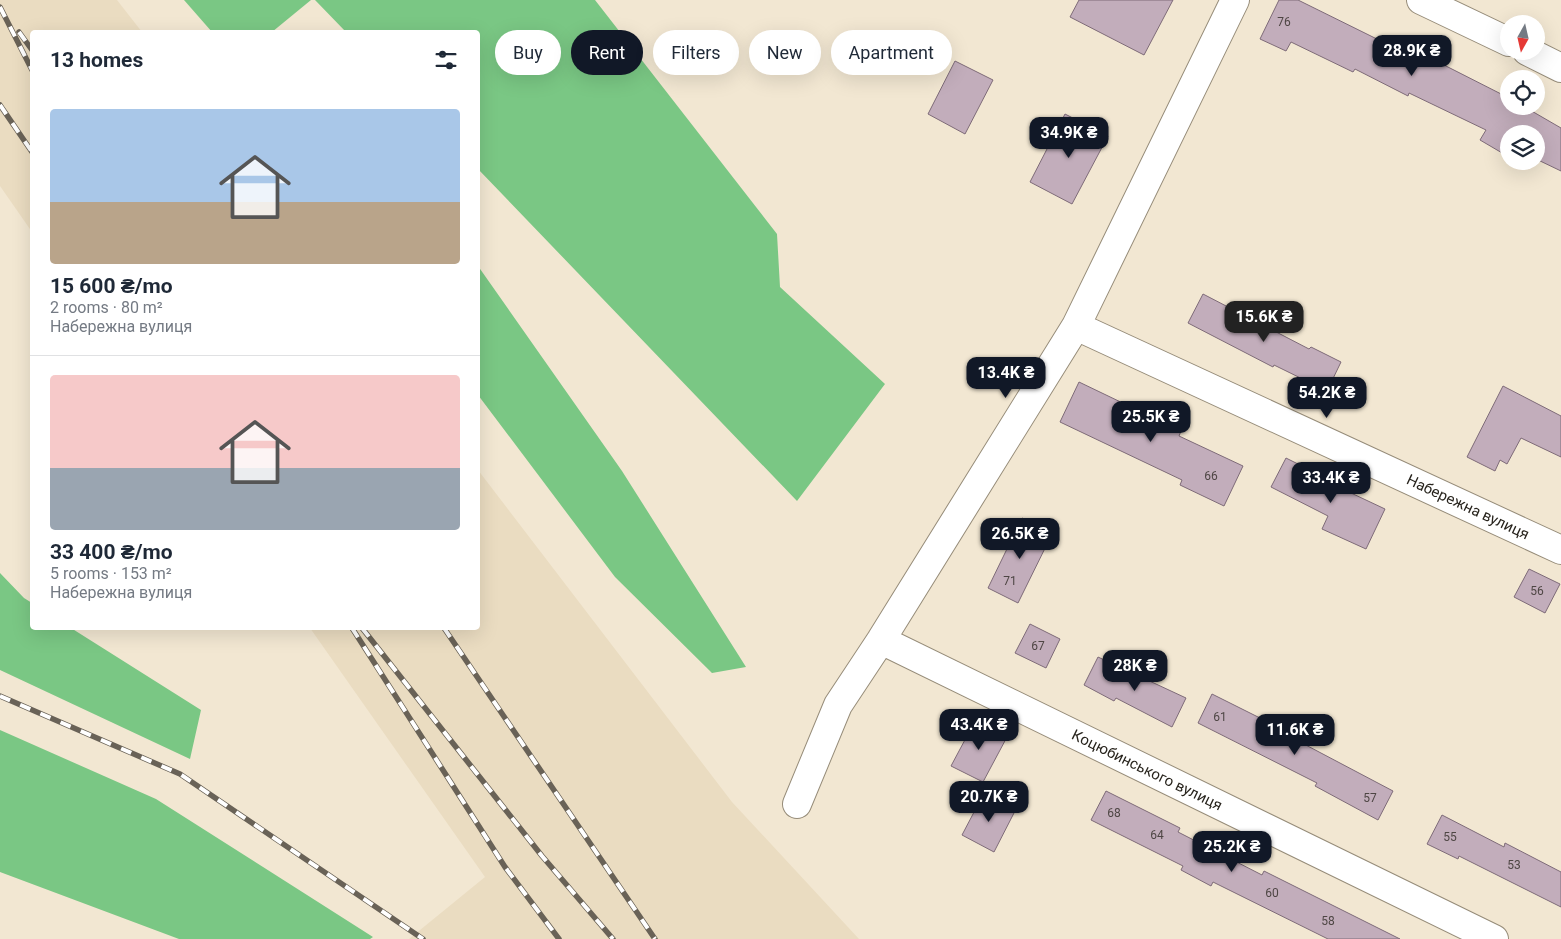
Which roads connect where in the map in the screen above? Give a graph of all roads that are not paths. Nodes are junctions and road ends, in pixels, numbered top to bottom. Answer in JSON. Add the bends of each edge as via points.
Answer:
{"nodes":[{"id":1,"x":1235,"y":0,"type":"edge"},
{"id":2,"x":1421,"y":0,"type":"edge"},
{"id":3,"x":1500,"y":38,"type":"edge"},
{"id":4,"x":1545,"y":60,"type":"edge"},
{"id":5,"x":1561,"y":68,"type":"edge"},
{"id":6,"x":1076,"y":326,"type":"junction"},
{"id":7,"x":1561,"y":550,"type":"edge"},
{"id":8,"x":881,"y":640,"type":"junction"},
{"id":9,"x":797,"y":804,"type":"dead end"},
{"id":10,"x":1494,"y":939,"type":"edge"}],
"edges":[{"from":1,"to":6,"type":"street"},
{"from":2,"to":3,"type":"street"},
{"from":4,"to":5,"type":"street"},
{"from":6,"to":7,"type":"street","name":"Набережна вулиця"},
{"from":6,"to":8,"type":"street"},
{"from":8,"to":9,"type":"street","via":[[838,705]]},
{"from":8,"to":10,"type":"street","name":"Коцюбинського вулиця"}]}
